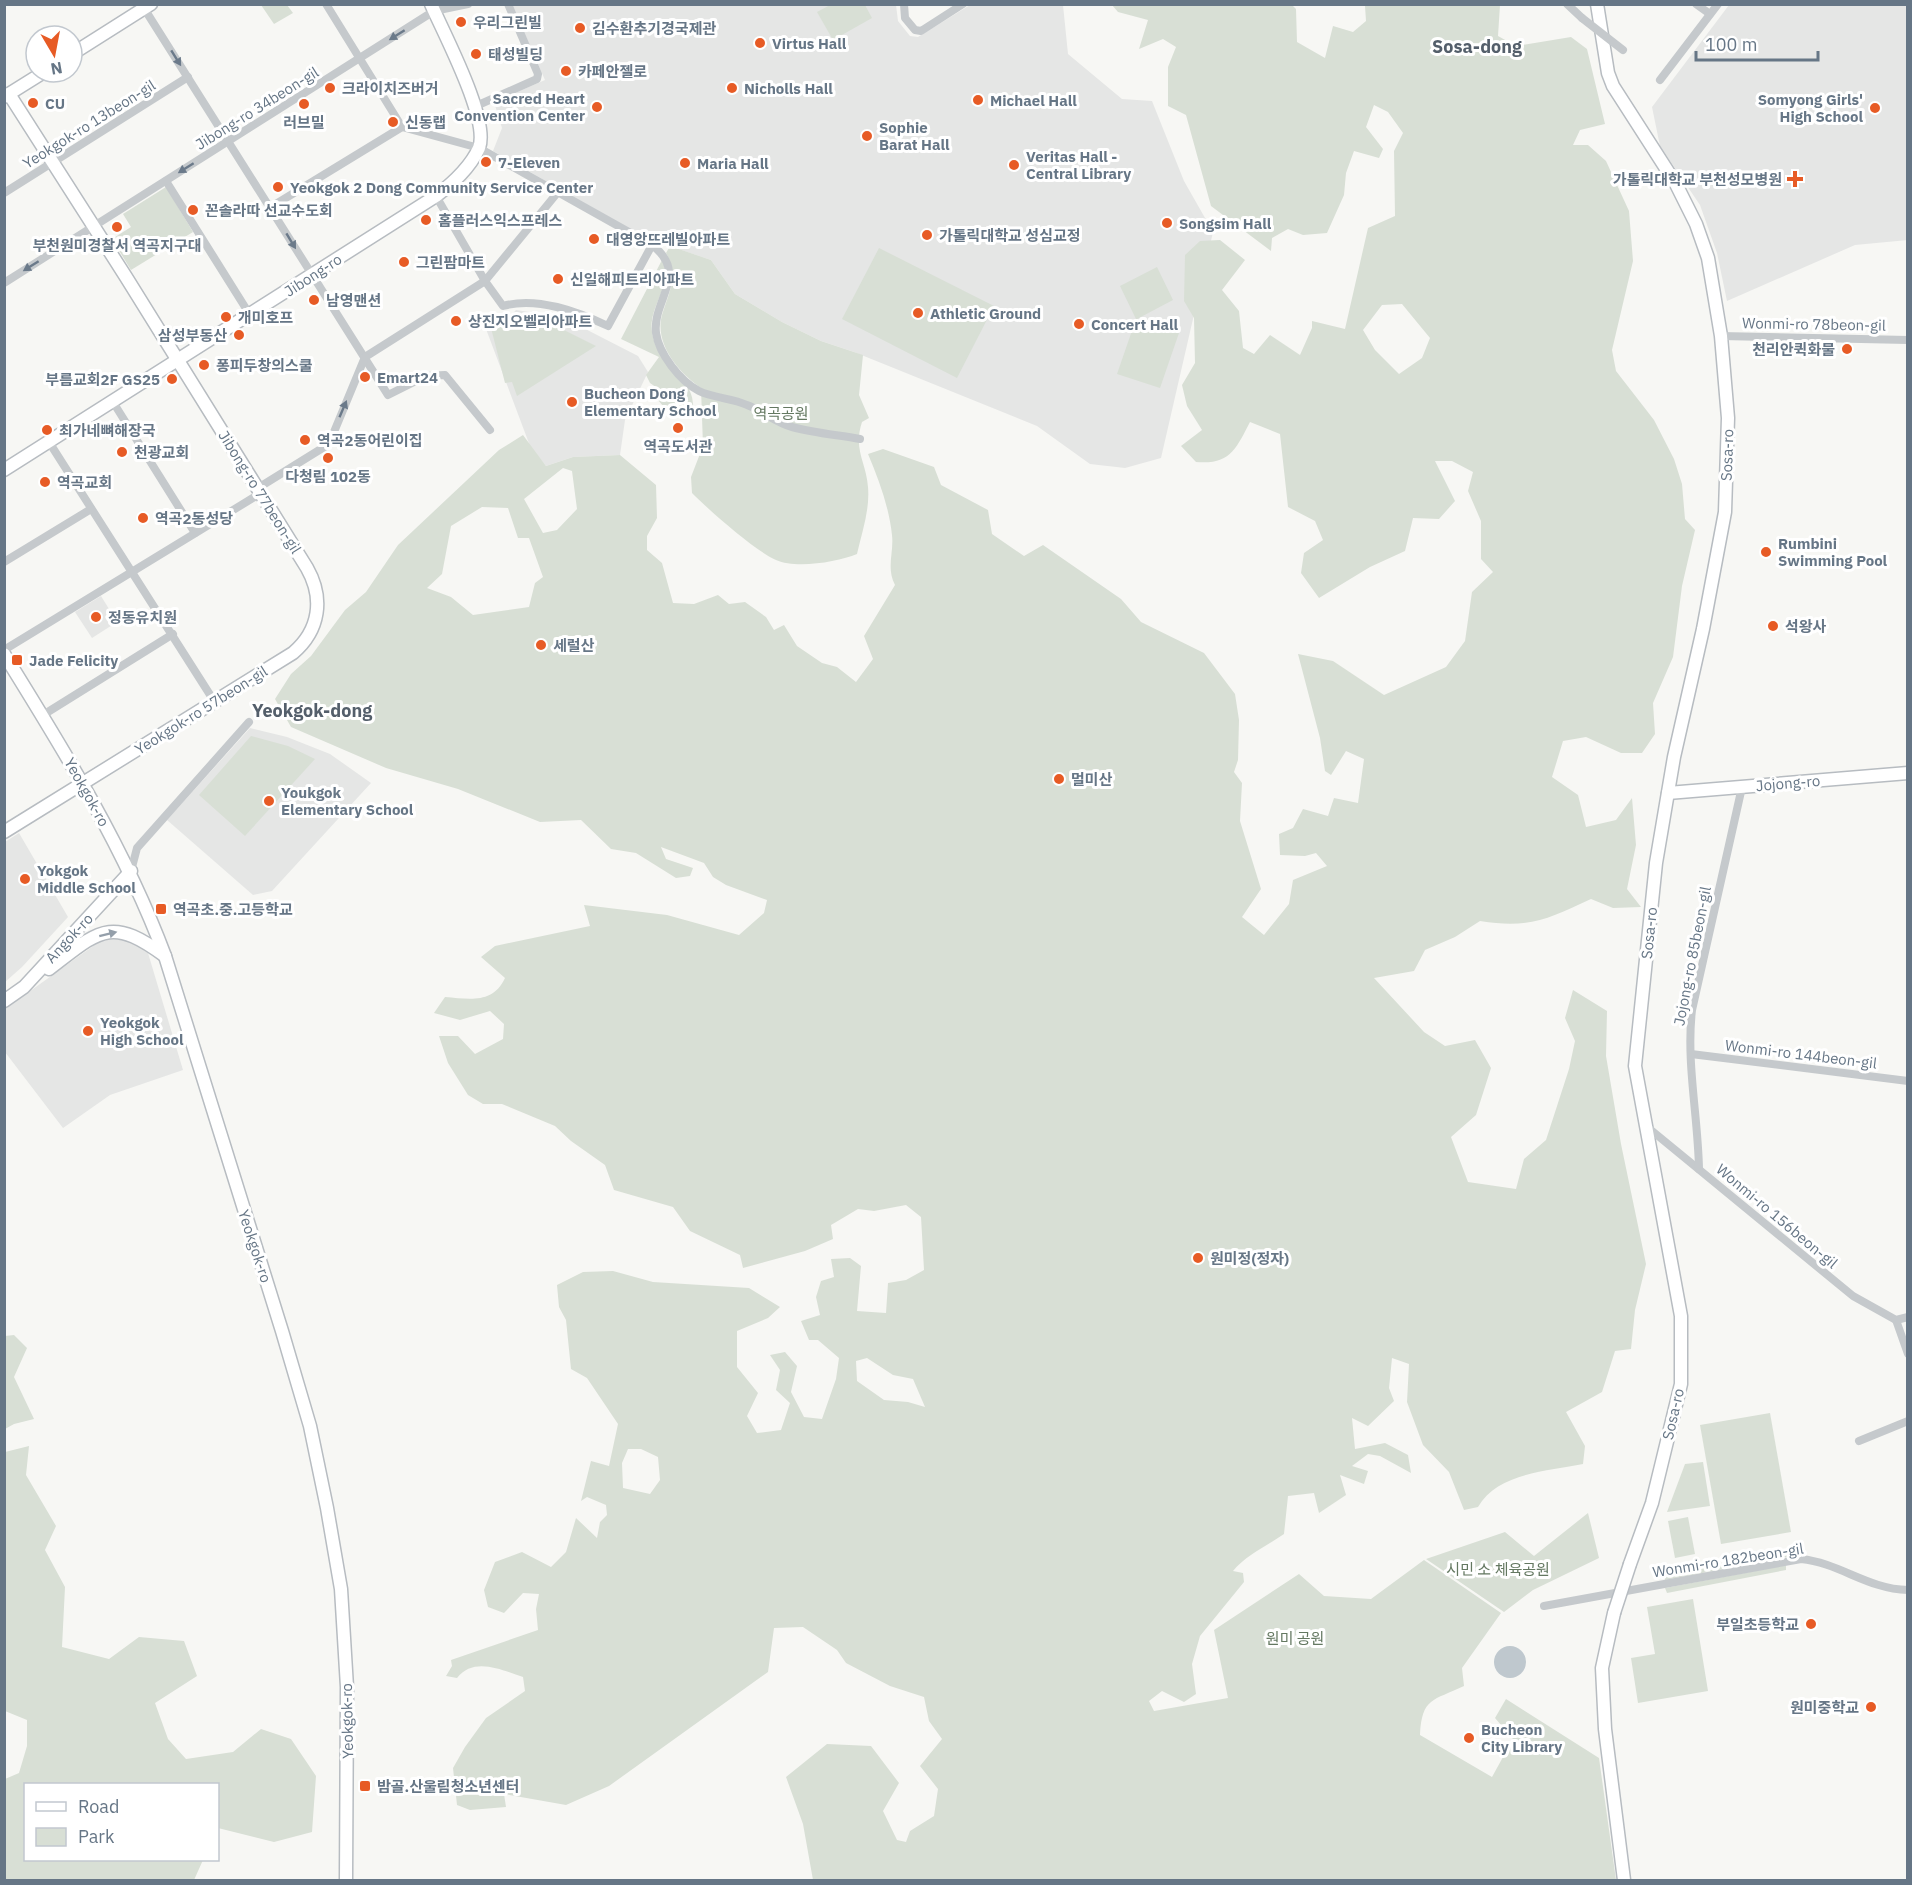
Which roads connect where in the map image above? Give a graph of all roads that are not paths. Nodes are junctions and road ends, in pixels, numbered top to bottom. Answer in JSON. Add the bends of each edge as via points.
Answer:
{"nodes":[{"id":1,"x":326,"y":4,"type":"edge"},
{"id":2,"x":468,"y":4,"type":"edge"},
{"id":3,"x":508,"y":4,"type":"edge"},
{"id":4,"x":904,"y":4,"type":"edge"},
{"id":5,"x":963,"y":4,"type":"edge"},
{"id":6,"x":1567,"y":4,"type":"edge"},
{"id":7,"x":1597,"y":4,"type":"edge"},
{"id":8,"x":1696,"y":4,"type":"edge"},
{"id":9,"x":1718,"y":4,"type":"edge"},
{"id":10,"x":146,"y":6,"type":"edge"},
{"id":11,"x":433,"y":8,"type":"edge"},
{"id":12,"x":1710,"y":14,"type":"junction"},
{"id":13,"x":84,"y":46,"type":"edge"},
{"id":14,"x":1623,"y":50,"type":"dead end"},
{"id":15,"x":360,"y":58,"type":"junction"},
{"id":16,"x":188,"y":77,"type":"junction"},
{"id":17,"x":1660,"y":80,"type":"dead end"},
{"id":18,"x":24,"y":83,"type":"edge"},
{"id":19,"x":6,"y":93,"type":"edge"},
{"id":20,"x":476,"y":106,"type":"junction"},
{"id":21,"x":402,"y":127,"type":"junction"},
{"id":22,"x":230,"y":141,"type":"junction"},
{"id":23,"x":479,"y":147,"type":"junction"},
{"id":24,"x":54,"y":162,"type":"junction"},
{"id":25,"x":166,"y":181,"type":"junction"},
{"id":26,"x":558,"y":192,"type":"junction"},
{"id":27,"x":4,"y":194,"type":"edge"},
{"id":28,"x":436,"y":196,"type":"junction"},
{"id":29,"x":271,"y":207,"type":"junction"},
{"id":30,"x":94,"y":226,"type":"junction"},
{"id":31,"x":652,"y":245,"type":"junction"},
{"id":32,"x":312,"y":275,"type":"junction"},
{"id":33,"x":484,"y":280,"type":"junction"},
{"id":34,"x":4,"y":283,"type":"edge"},
{"id":35,"x":250,"y":315,"type":"junction"},
{"id":36,"x":1721,"y":336,"type":"junction"},
{"id":37,"x":1908,"y":340,"type":"edge"},
{"id":38,"x":365,"y":357,"type":"junction"},
{"id":39,"x":178,"y":360,"type":"junction"},
{"id":40,"x":113,"y":402,"type":"junction"},
{"id":41,"x":490,"y":430,"type":"dead end"},
{"id":42,"x":860,"y":439,"type":"dead end"},
{"id":43,"x":49,"y":442,"type":"junction"},
{"id":44,"x":4,"y":470,"type":"edge"},
{"id":45,"x":259,"y":490,"type":"junction"},
{"id":46,"x":91,"y":509,"type":"junction"},
{"id":47,"x":195,"y":533,"type":"junction"},
{"id":48,"x":4,"y":562,"type":"edge"},
{"id":49,"x":131,"y":571,"type":"junction"},
{"id":50,"x":312,"y":629,"type":"joint"},
{"id":51,"x":173,"y":634,"type":"junction"},
{"id":52,"x":4,"y":652,"type":"edge"},
{"id":53,"x":214,"y":701,"type":"junction"},
{"id":54,"x":43,"y":715,"type":"junction"},
{"id":55,"x":249,"y":722,"type":"dead end"},
{"id":56,"x":1908,"y":773,"type":"edge"},
{"id":57,"x":83,"y":783,"type":"junction"},
{"id":58,"x":1742,"y":787,"type":"junction"},
{"id":59,"x":1668,"y":793,"type":"junction"},
{"id":60,"x":4,"y":832,"type":"edge"},
{"id":61,"x":131,"y":871,"type":"junction"},
{"id":62,"x":165,"y":956,"type":"junction"},
{"id":63,"x":24,"y":987,"type":"junction"},
{"id":64,"x":4,"y":1001,"type":"edge"},
{"id":65,"x":1691,"y":1054,"type":"junction"},
{"id":66,"x":1908,"y":1081,"type":"edge"},
{"id":67,"x":1646,"y":1126,"type":"junction"},
{"id":68,"x":1699,"y":1169,"type":"junction"},
{"id":69,"x":1908,"y":1317,"type":"edge"},
{"id":70,"x":1896,"y":1320,"type":"junction"},
{"id":71,"x":1908,"y":1354,"type":"edge"},
{"id":72,"x":1908,"y":1421,"type":"edge"},
{"id":73,"x":1859,"y":1441,"type":"dead end"},
{"id":74,"x":1908,"y":1590,"type":"edge"},
{"id":75,"x":1544,"y":1606,"type":"dead end"},
{"id":76,"x":346,"y":1881,"type":"edge"},
{"id":77,"x":1624,"y":1881,"type":"edge"}],
"edges":[{"from":1,"to":15,"type":"street"},
{"from":2,"to":11,"type":"street"},
{"from":3,"to":20,"type":"street","via":[[537,79]]},
{"from":4,"to":5,"type":"street","via":[[905,18],[915,30],[921,31]]},
{"from":6,"to":14,"type":"street","bridge":true},
{"from":7,"to":36,"type":"street","name":"Sosa-ro","via":[[1613,86],[1676,184],[1696,224],[1708,258]]},
{"from":8,"to":12,"type":"street"},
{"from":9,"to":12,"type":"street"},
{"from":10,"to":13,"type":"street"},
{"from":10,"to":16,"type":"street","one_way":true},
{"from":11,"to":15,"type":"street","name":"Jibong-ro 34beon-gil","one_way":true},
{"from":11,"to":20,"type":"street"},
{"from":12,"to":17,"type":"street"},
{"from":15,"to":21,"type":"street"},
{"from":15,"to":22,"type":"street","name":"Jibong-ro 34beon-gil"},
{"from":16,"to":22,"type":"street"},
{"from":16,"to":24,"type":"street","name":"Yeokgok-ro 13beon-gil"},
{"from":18,"to":19,"type":"street"},
{"from":19,"to":24,"type":"street","name":"Jibong-ro 77beon-gil"},
{"from":20,"to":23,"type":"street","via":[[481,131]]},
{"from":21,"to":23,"type":"street"},
{"from":21,"to":29,"type":"street"},
{"from":22,"to":25,"type":"street","name":"Jibong-ro 34beon-gil","one_way":true},
{"from":22,"to":29,"type":"street"},
{"from":23,"to":26,"type":"street"},
{"from":23,"to":28,"type":"street","name":"Jibong-ro","via":[[460,175]]},
{"from":24,"to":27,"type":"street","name":"Yeokgok-ro 13beon-gil"},
{"from":24,"to":30,"type":"street","name":"Jibong-ro 77beon-gil"},
{"from":25,"to":30,"type":"street","name":"Jibong-ro 34beon-gil"},
{"from":25,"to":35,"type":"street"},
{"from":26,"to":31,"type":"street"},
{"from":26,"to":33,"type":"street"},
{"from":28,"to":32,"type":"street","name":"Jibong-ro"},
{"from":28,"to":33,"type":"street"},
{"from":29,"to":32,"type":"street","one_way":true},
{"from":30,"to":34,"type":"street","name":"Jibong-ro 34beon-gil","one_way":true},
{"from":30,"to":39,"type":"street","name":"Jibong-ro 77beon-gil"},
{"from":31,"to":33,"type":"street","via":[[608,326],[557,307],[503,306]]},
{"from":31,"to":42,"type":"street","via":[[664,256],[669,273],[667,291],[656,318],[659,344],[687,382],[697,390],[749,405],[792,427]]},
{"from":32,"to":35,"type":"street","name":"Jibong-ro"},
{"from":32,"to":38,"type":"street"},
{"from":33,"to":38,"type":"street"},
{"from":35,"to":39,"type":"street","name":"Jibong-ro"},
{"from":36,"to":37,"type":"street","name":"Wonmi-ro 78beon-gil"},
{"from":36,"to":59,"type":"street","name":"Sosa-ro","via":[[1728,418],[1725,512]]},
{"from":38,"to":41,"type":"street","via":[[388,395],[426,375],[445,375]]},
{"from":45,"to":38,"type":"street","one_way":true,"via":[[329,444]]},
{"from":39,"to":40,"type":"street","name":"Jibong-ro"},
{"from":39,"to":45,"type":"street","name":"Jibong-ro 77beon-gil"},
{"from":40,"to":43,"type":"street","name":"Jibong-ro"},
{"from":40,"to":47,"type":"street"},
{"from":43,"to":44,"type":"street","name":"Jibong-ro"},
{"from":43,"to":46,"type":"street"},
{"from":45,"to":47,"type":"street"},
{"from":45,"to":50,"type":"street","name":"Jibong-ro 77beon-gil","via":[[316,588],[319,605]]},
{"from":46,"to":48,"type":"street"},
{"from":46,"to":49,"type":"street"},
{"from":47,"to":49,"type":"street"},
{"from":49,"to":51,"type":"street"},
{"from":49,"to":52,"type":"street"},
{"from":50,"to":53,"type":"street","name":"Yeokgok-ro 57beon-gil","via":[[293,653]]},
{"from":51,"to":53,"type":"street"},
{"from":51,"to":54,"type":"street"},
{"from":52,"to":54,"type":"street","name":"Yeokgok-ro"},
{"from":53,"to":57,"type":"street","name":"Yeokgok-ro 57beon-gil"},
{"from":54,"to":57,"type":"street","name":"Yeokgok-ro"},
{"from":55,"to":61,"type":"street","via":[[137,848]]},
{"from":56,"to":58,"type":"street","name":"Jojong-ro"},
{"from":57,"to":60,"type":"street","name":"Yeokgok-ro 57beon-gil"},
{"from":57,"to":61,"type":"street","name":"Yeokgok-ro"},
{"from":58,"to":59,"type":"street","name":"Jojong-ro"},
{"from":58,"to":65,"type":"street","name":"Jojong-ro 85beon-gil","via":[[1692,1010]]},
{"from":59,"to":67,"type":"street","name":"Sosa-ro","via":[[1656,863],[1635,1066]]},
{"from":61,"to":62,"type":"street","name":"Yeokgok-ro"},
{"from":61,"to":63,"type":"street","name":"Angok-ro"},
{"from":63,"to":62,"type":"street","one_way":true,"via":[[83,943],[106,932],[132,934]]},
{"from":62,"to":76,"type":"street","name":"Yeokgok-ro","via":[[310,1426],[327,1508],[341,1589],[346,1680]]},
{"from":63,"to":64,"type":"street","name":"Angok-ro"},
{"from":65,"to":66,"type":"street","name":"Wonmi-ro 144beon-gil"},
{"from":65,"to":68,"type":"street","name":"Jojong-ro 85beon-gil"},
{"from":67,"to":68,"type":"street","name":"Wonmi-ro 156beon-gil"},
{"from":67,"to":77,"type":"street","name":"Sosa-ro","bridge":true,"via":[[1681,1316],[1681,1384],[1652,1503],[1614,1613],[1602,1668],[1605,1729]]},
{"from":68,"to":70,"type":"street","name":"Wonmi-ro 156beon-gil","via":[[1853,1296]]},
{"from":69,"to":70,"type":"street"},
{"from":70,"to":71,"type":"street"},
{"from":72,"to":73,"type":"street"},
{"from":74,"to":75,"type":"street","name":"Wonmi-ro 182beon-gil","via":[[1876,1587],[1819,1561],[1801,1559]]}]}
